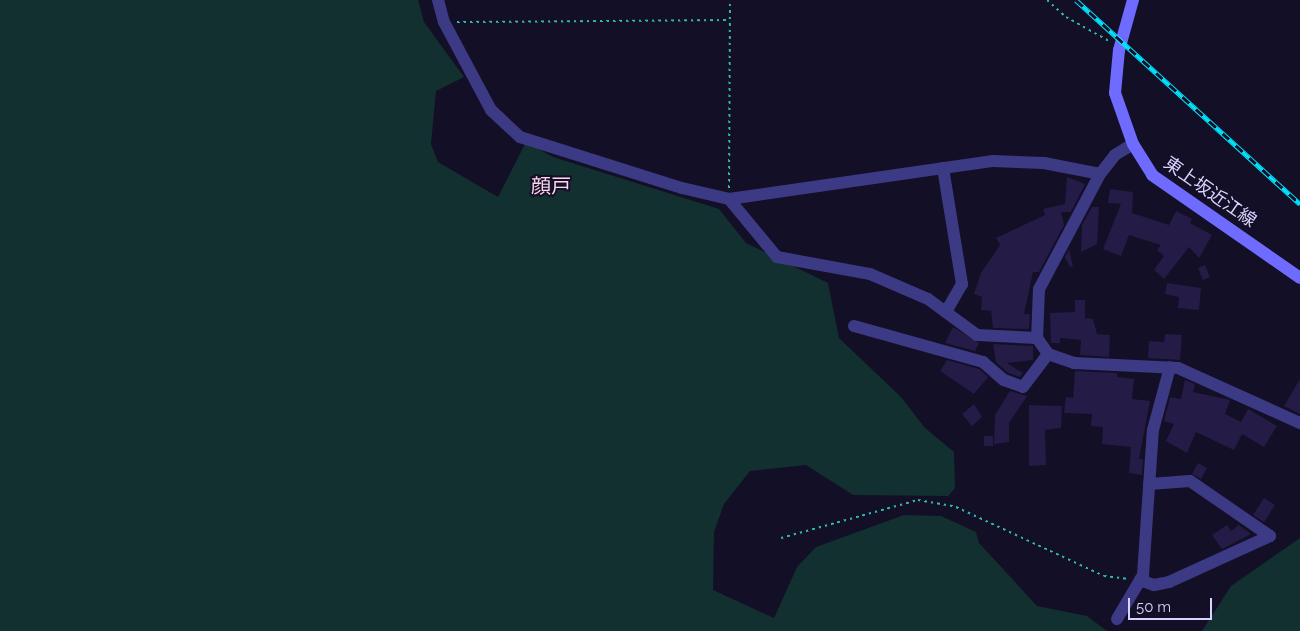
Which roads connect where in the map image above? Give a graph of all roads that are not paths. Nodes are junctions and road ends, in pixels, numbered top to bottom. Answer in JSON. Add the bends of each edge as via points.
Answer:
{"nodes":[{"id":1,"x":438,"y":0,"type":"edge"},
{"id":2,"x":1133,"y":0,"type":"edge"},
{"id":3,"x":1133,"y":144,"type":"junction"},
{"id":4,"x":943,"y":168,"type":"junction"},
{"id":5,"x":1100,"y":174,"type":"junction"},
{"id":6,"x":729,"y":199,"type":"junction"},
{"id":7,"x":1300,"y":278,"type":"edge"},
{"id":8,"x":946,"y":312,"type":"junction"},
{"id":9,"x":854,"y":326,"type":"dead end"},
{"id":10,"x":1037,"y":338,"type":"junction"},
{"id":11,"x":1048,"y":354,"type":"junction"},
{"id":12,"x":1170,"y":367,"type":"junction"},
{"id":13,"x":1300,"y":423,"type":"edge"},
{"id":14,"x":1149,"y":484,"type":"junction"},
{"id":15,"x":1140,"y":580,"type":"junction"},
{"id":16,"x":1117,"y":619,"type":"dead end"}],
"edges":[{"from":1,"to":6,"type":"street","via":[[444,22],[490,110],[520,137]]},
{"from":2,"to":3,"type":"main road","name":"東上坂近江線","via":[[1119,50],[1115,93]]},
{"from":3,"to":5,"type":"street","via":[[1115,155]]},
{"from":3,"to":7,"type":"main road","name":"東上坂近江線","via":[[1152,174]]},
{"from":4,"to":5,"type":"street","via":[[993,161],[1044,163]]},
{"from":4,"to":6,"type":"street"},
{"from":4,"to":8,"type":"street","via":[[962,284]]},
{"from":5,"to":10,"type":"street","via":[[1039,289]]},
{"from":6,"to":8,"type":"street","via":[[777,257],[870,274],[928,299]]},
{"from":8,"to":10,"type":"street","via":[[977,335]]},
{"from":9,"to":11,"type":"street","via":[[983,362],[1018,386],[1023,386]]},
{"from":10,"to":11,"type":"street"},
{"from":11,"to":12,"type":"street","via":[[1074,363]]},
{"from":12,"to":13,"type":"street"},
{"from":12,"to":14,"type":"street","via":[[1153,430]]},
{"from":14,"to":15,"type":"street"},
{"from":14,"to":15,"type":"street","via":[[1190,481],[1270,536],[1169,582],[1154,585]]},
{"from":15,"to":16,"type":"street"}]}
